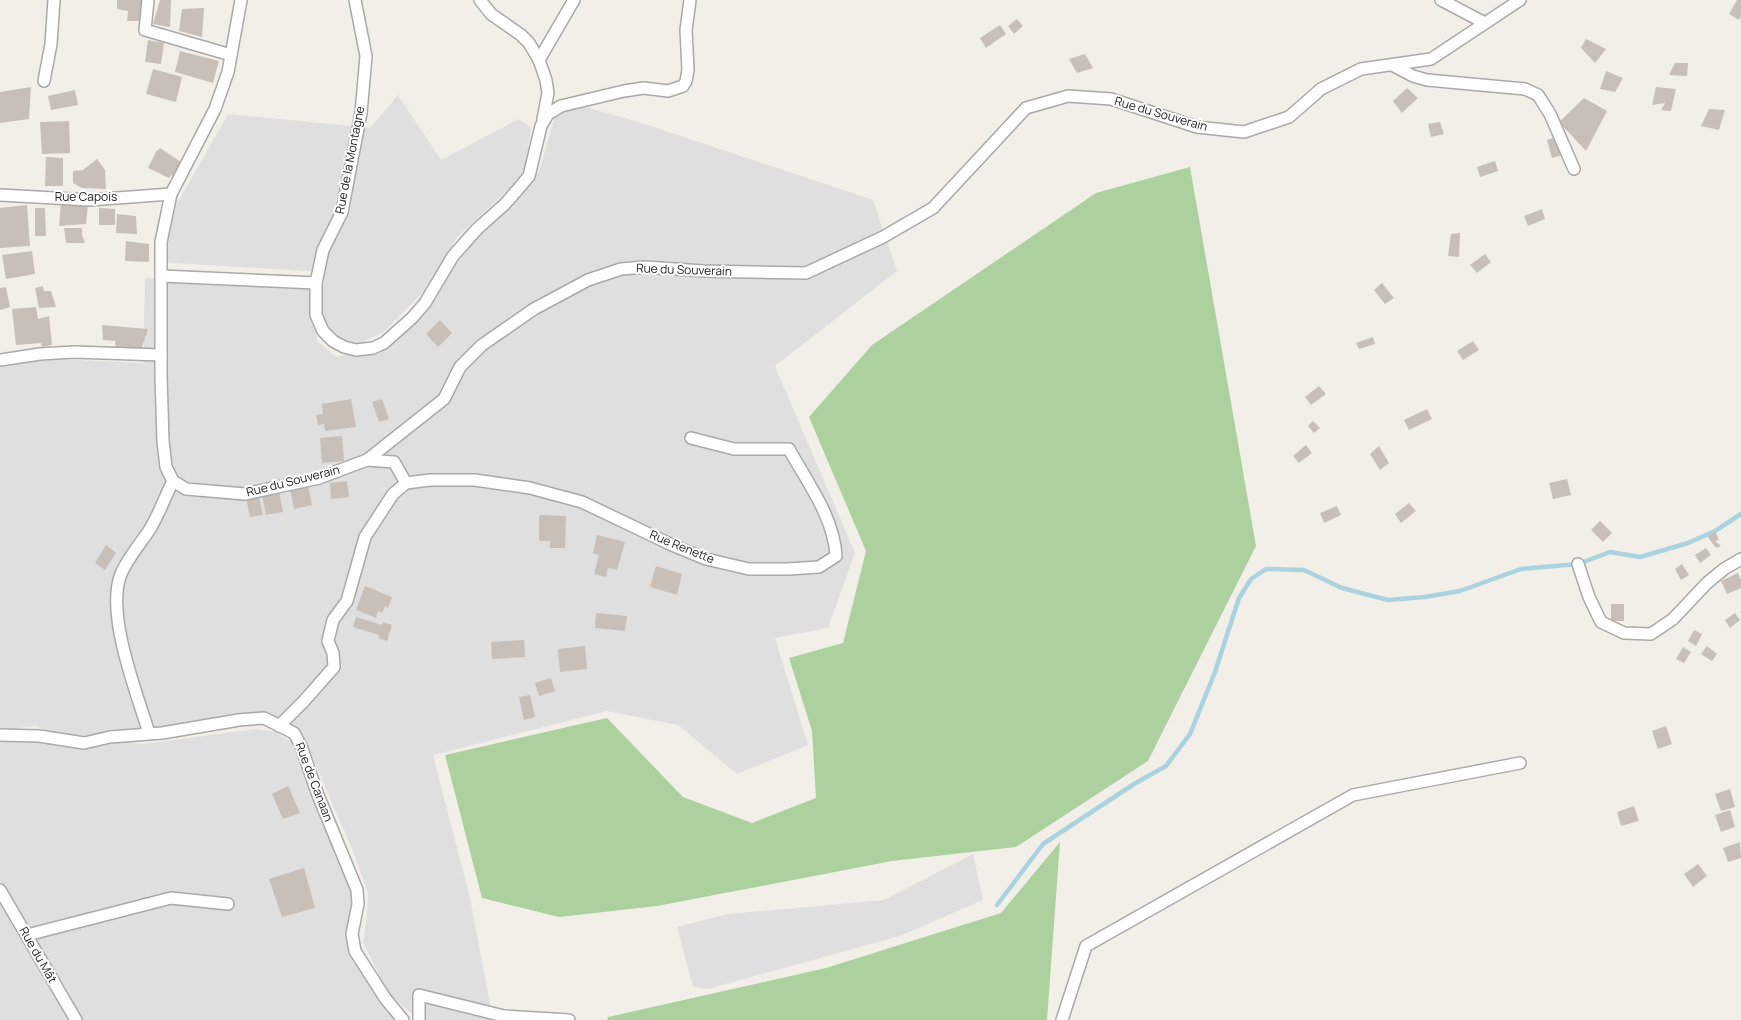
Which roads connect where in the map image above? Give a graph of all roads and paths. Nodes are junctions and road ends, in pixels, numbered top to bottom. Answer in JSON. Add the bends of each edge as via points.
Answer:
{"nodes":[{"id":1,"x":54,"y":0,"type":"edge"},
{"id":2,"x":148,"y":0,"type":"edge"},
{"id":3,"x":241,"y":0,"type":"edge"},
{"id":4,"x":355,"y":0,"type":"edge"},
{"id":5,"x":480,"y":0,"type":"edge"},
{"id":6,"x":574,"y":0,"type":"edge"},
{"id":7,"x":690,"y":0,"type":"edge"},
{"id":8,"x":1441,"y":0,"type":"edge"},
{"id":9,"x":1520,"y":0,"type":"edge"},
{"id":10,"x":1485,"y":23,"type":"junction"},
{"id":11,"x":231,"y":55,"type":"junction"},
{"id":12,"x":539,"y":60,"type":"junction"},
{"id":13,"x":1394,"y":66,"type":"junction"},
{"id":14,"x":44,"y":81,"type":"dead end"},
{"id":15,"x":541,"y":126,"type":"junction"},
{"id":16,"x":1574,"y":169,"type":"dead end"},
{"id":17,"x":171,"y":194,"type":"junction"},
{"id":18,"x":0,"y":195,"type":"edge"},
{"id":19,"x":162,"y":276,"type":"junction"},
{"id":20,"x":316,"y":283,"type":"junction"},
{"id":21,"x":161,"y":355,"type":"junction"},
{"id":22,"x":0,"y":360,"type":"edge"},
{"id":23,"x":691,"y":438,"type":"dead end"},
{"id":24,"x":367,"y":460,"type":"junction"},
{"id":25,"x":173,"y":481,"type":"junction"},
{"id":26,"x":406,"y":483,"type":"junction"},
{"id":27,"x":1740,"y":562,"type":"edge"},
{"id":28,"x":1578,"y":564,"type":"dead end"},
{"id":29,"x":279,"y":726,"type":"junction"},
{"id":30,"x":149,"y":733,"type":"junction"},
{"id":31,"x":0,"y":735,"type":"edge"},
{"id":32,"x":1520,"y":763,"type":"dead end"},
{"id":33,"x":0,"y":890,"type":"edge"},
{"id":34,"x":228,"y":904,"type":"dead end"},
{"id":35,"x":27,"y":935,"type":"junction"},
{"id":36,"x":76,"y":1020,"type":"edge"},
{"id":37,"x":403,"y":1020,"type":"edge"},
{"id":38,"x":419,"y":1020,"type":"edge"},
{"id":39,"x":569,"y":1020,"type":"edge"},
{"id":40,"x":1062,"y":1020,"type":"edge"}],
"edges":[{"from":1,"to":14,"type":"street"},
{"from":2,"to":11,"type":"street","via":[[145,30]]},
{"from":3,"to":11,"type":"street"},
{"from":4,"to":20,"type":"street","name":"Rue de la Montagne","via":[[366,56],[361,113],[342,212],[323,250]]},
{"from":5,"to":12,"type":"street","via":[[491,14],[529,43]]},
{"from":6,"to":12,"type":"street"},
{"from":7,"to":15,"type":"street","name":"Rue de la Montagne","via":[[686,30],[688,70],[682,86],[668,91],[644,88],[624,91],[561,106],[548,114]]},
{"from":8,"to":10,"type":"street"},
{"from":9,"to":10,"type":"street","name":"Rue du Souverain"},
{"from":10,"to":13,"type":"street","name":"Rue du Souverain","via":[[1431,59]]},
{"from":11,"to":17,"type":"street","via":[[215,109]]},
{"from":12,"to":15,"type":"street","via":[[548,93]]},
{"from":13,"to":16,"type":"street","via":[[1427,80],[1525,89],[1538,95]]},
{"from":13,"to":24,"type":"street","name":"Rue du Souverain","via":[[1361,69],[1321,89],[1289,116],[1244,132],[1197,126],[1111,99],[1068,96],[1026,108],[933,208],[883,237],[806,273],[645,267],[621,269],[588,280],[534,309],[482,345],[460,367],[444,399]]},
{"from":15,"to":20,"type":"street","name":"Rue de la Montagne","via":[[529,176],[453,256],[412,318],[384,342],[373,348],[356,350],[333,341],[323,331],[316,315]]},
{"from":17,"to":18,"type":"street","name":"Rue Capois","via":[[90,200]]},
{"from":17,"to":19,"type":"street","via":[[161,242]]},
{"from":19,"to":20,"type":"street"},
{"from":19,"to":21,"type":"street"},
{"from":21,"to":22,"type":"street","via":[[74,352]]},
{"from":21,"to":25,"type":"street","via":[[163,440],[166,467]]},
{"from":23,"to":26,"type":"street","name":"Rue Renette","via":[[734,449],[789,449],[826,518],[835,542],[836,556],[819,567],[788,570],[749,568],[706,559],[582,502],[530,488],[475,480]]},
{"from":24,"to":25,"type":"street","name":"Rue du Souverain","via":[[319,478],[245,494],[186,489]]},
{"from":24,"to":26,"type":"street","via":[[394,462]]},
{"from":25,"to":30,"type":"street","via":[[151,527],[120,575],[116,601],[125,659]]},
{"from":26,"to":29,"type":"street","via":[[393,494],[365,537],[347,601],[334,620],[328,641],[334,667]]},
{"from":27,"to":28,"type":"street","via":[[1707,583],[1673,619],[1651,634],[1624,633],[1602,622]]},
{"from":29,"to":30,"type":"street","name":"Rue de Canaan","via":[[264,718]]},
{"from":29,"to":37,"type":"street","name":"Rue de Canaan","via":[[294,733],[301,746],[357,890],[358,904],[352,934],[355,951]]},
{"from":30,"to":31,"type":"street","name":"Rue de Canaan","via":[[84,743],[39,736]]},
{"from":32,"to":40,"type":"street","via":[[1353,796],[1336,805],[1086,946]]},
{"from":33,"to":35,"type":"street","name":"Rue du Mât"},
{"from":34,"to":35,"type":"street","via":[[171,898]]},
{"from":35,"to":36,"type":"street","name":"Rue du Mât"},
{"from":38,"to":39,"type":"street","via":[[419,995],[504,1016]]}]}
